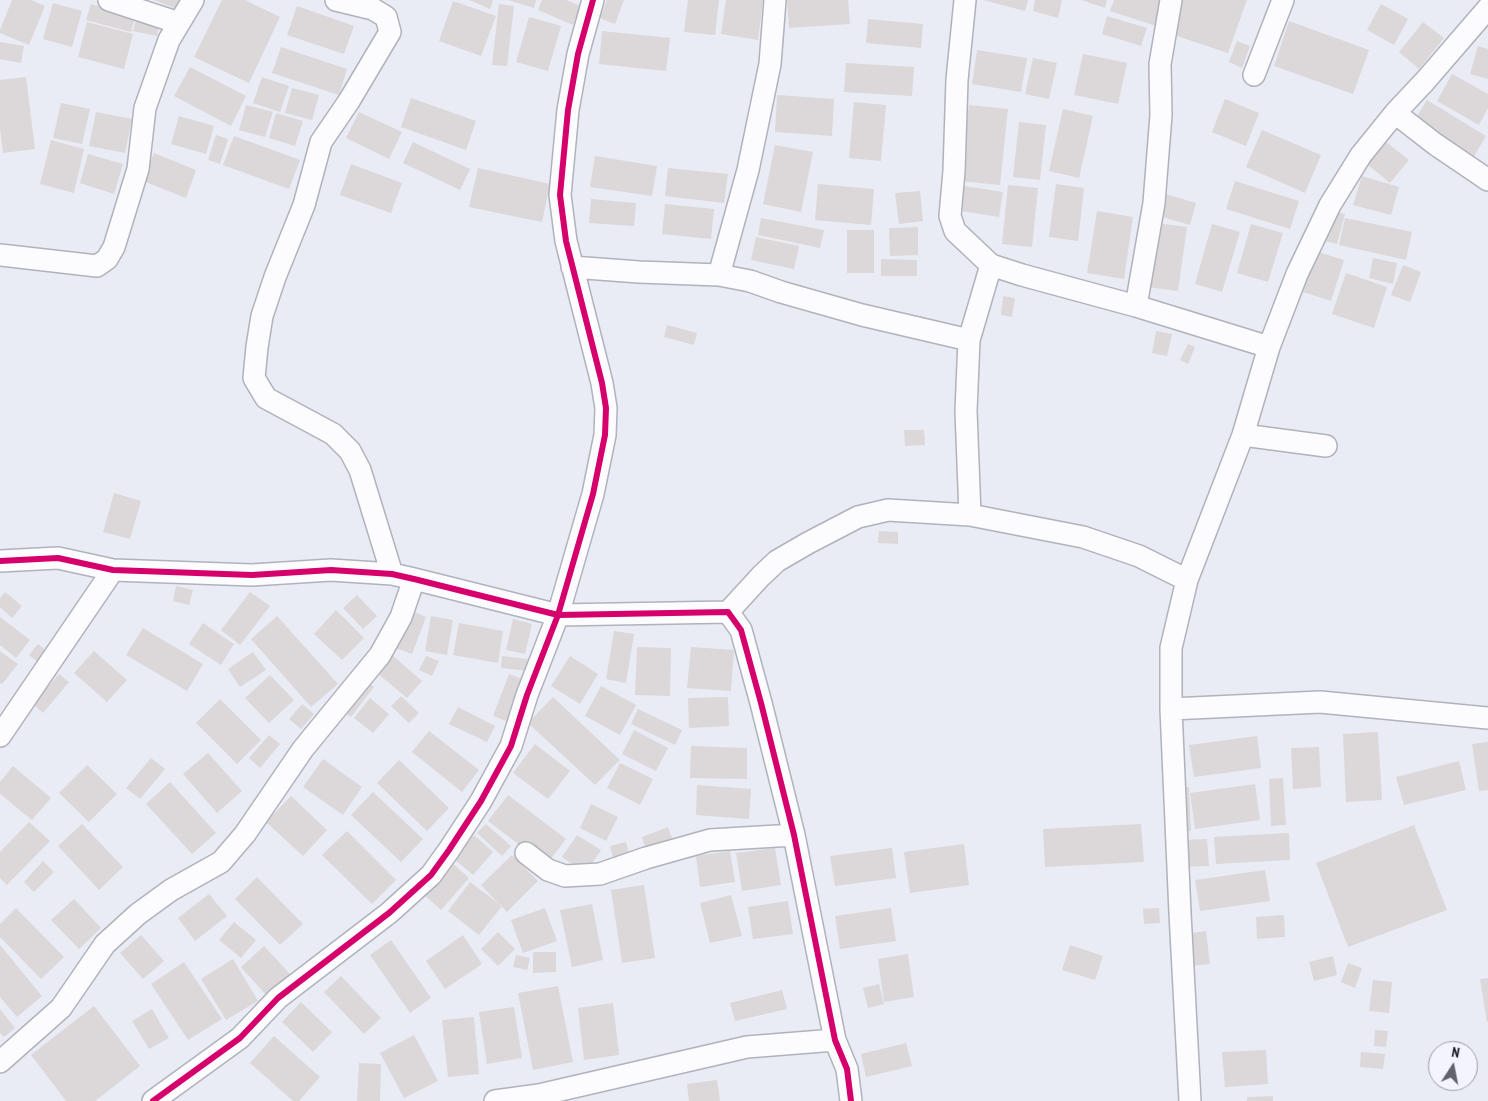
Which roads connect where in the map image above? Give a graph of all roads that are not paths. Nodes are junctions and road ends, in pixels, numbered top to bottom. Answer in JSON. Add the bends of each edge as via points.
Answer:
{"nodes":[{"id":1,"x":109,"y":0,"type":"edge"},
{"id":2,"x":193,"y":0,"type":"edge"},
{"id":3,"x":336,"y":0,"type":"edge"},
{"id":4,"x":593,"y":0,"type":"edge"},
{"id":5,"x":774,"y":0,"type":"edge"},
{"id":6,"x":965,"y":0,"type":"edge"},
{"id":7,"x":1172,"y":0,"type":"edge"},
{"id":8,"x":1283,"y":0,"type":"edge"},
{"id":9,"x":1488,"y":8,"type":"edge"},
{"id":10,"x":180,"y":23,"type":"junction"},
{"id":11,"x":1254,"y":75,"type":"dead end"},
{"id":12,"x":1395,"y":113,"type":"junction"},
{"id":13,"x":1488,"y":180,"type":"edge"},
{"id":14,"x":0,"y":255,"type":"edge"},
{"id":15,"x":991,"y":265,"type":"junction"},
{"id":16,"x":572,"y":267,"type":"junction"},
{"id":17,"x":720,"y":275,"type":"junction"},
{"id":18,"x":1136,"y":306,"type":"junction"},
{"id":19,"x":969,"y":340,"type":"junction"},
{"id":20,"x":1269,"y":347,"type":"junction"},
{"id":21,"x":1243,"y":435,"type":"junction"},
{"id":22,"x":1326,"y":446,"type":"dead end"},
{"id":23,"x":970,"y":515,"type":"junction"},
{"id":24,"x":0,"y":561,"type":"edge"},
{"id":25,"x":113,"y":570,"type":"junction"},
{"id":26,"x":392,"y":574,"type":"junction"},
{"id":27,"x":414,"y":579,"type":"junction"},
{"id":28,"x":1187,"y":580,"type":"junction"},
{"id":29,"x":728,"y":612,"type":"junction"},
{"id":30,"x":558,"y":615,"type":"junction"},
{"id":31,"x":1171,"y":709,"type":"junction"},
{"id":32,"x":1488,"y":718,"type":"edge"},
{"id":33,"x":0,"y":736,"type":"edge"},
{"id":34,"x":794,"y":835,"type":"junction"},
{"id":35,"x":526,"y":853,"type":"dead end"},
{"id":36,"x":835,"y":1040,"type":"junction"},
{"id":37,"x":0,"y":1062,"type":"edge"},
{"id":38,"x":153,"y":1101,"type":"edge"},
{"id":39,"x":495,"y":1101,"type":"edge"},
{"id":40,"x":851,"y":1101,"type":"edge"},
{"id":41,"x":1190,"y":1101,"type":"edge"}],
"edges":[{"from":1,"to":10,"type":"street"},
{"from":2,"to":10,"type":"street"},
{"from":3,"to":26,"type":"street","via":[[373,9],[386,17],[390,32],[321,142],[304,205],[262,316],[254,378],[266,398],[333,434],[350,451],[360,470]]},
{"from":4,"to":16,"type":"street","via":[[578,54],[568,110],[560,196]]},
{"from":5,"to":17,"type":"street","via":[[770,64],[748,170]]},
{"from":6,"to":15,"type":"street","via":[[950,216],[955,231]]},
{"from":7,"to":18,"type":"street","via":[[1160,64],[1161,115],[1154,203]]},
{"from":8,"to":11,"type":"street"},
{"from":9,"to":12,"type":"street"},
{"from":10,"to":14,"type":"street","via":[[169,40],[145,108],[138,169],[108,260],[97,266]]},
{"from":12,"to":13,"type":"street"},
{"from":12,"to":20,"type":"street","via":[[1361,155],[1330,205],[1297,274]]},
{"from":15,"to":18,"type":"street"},
{"from":15,"to":19,"type":"street"},
{"from":16,"to":17,"type":"street"},
{"from":16,"to":30,"type":"street","via":[[602,383],[606,408],[605,435],[593,494]]},
{"from":17,"to":19,"type":"street","via":[[862,315]]},
{"from":18,"to":20,"type":"street"},
{"from":19,"to":23,"type":"street","via":[[966,411]]},
{"from":20,"to":21,"type":"street"},
{"from":21,"to":22,"type":"street"},
{"from":21,"to":28,"type":"street"},
{"from":23,"to":28,"type":"street","via":[[1083,537],[1139,556]]},
{"from":23,"to":29,"type":"street","via":[[888,510],[858,517],[777,561]]},
{"from":24,"to":25,"type":"street","via":[[58,558]]},
{"from":25,"to":26,"type":"street","via":[[252,575],[331,570]]},
{"from":25,"to":33,"type":"street"},
{"from":26,"to":27,"type":"street"},
{"from":27,"to":30,"type":"street"},
{"from":27,"to":37,"type":"street","via":[[402,617],[380,655],[303,749],[254,821],[221,862],[171,890],[138,914],[106,944],[61,1008]]},
{"from":28,"to":31,"type":"street","via":[[1171,648]]},
{"from":29,"to":30,"type":"street"},
{"from":29,"to":34,"type":"street","via":[[741,630]]},
{"from":30,"to":38,"type":"street","via":[[510,746],[481,801],[431,875],[389,913],[278,998],[240,1038]]},
{"from":31,"to":32,"type":"street","via":[[1320,702]]},
{"from":31,"to":41,"type":"street"},
{"from":34,"to":35,"type":"street","via":[[710,840],[600,874],[565,876],[548,870]]},
{"from":34,"to":36,"type":"street"},
{"from":36,"to":39,"type":"street","via":[[747,1047],[539,1095]]},
{"from":36,"to":40,"type":"street","via":[[847,1069]]}]}
